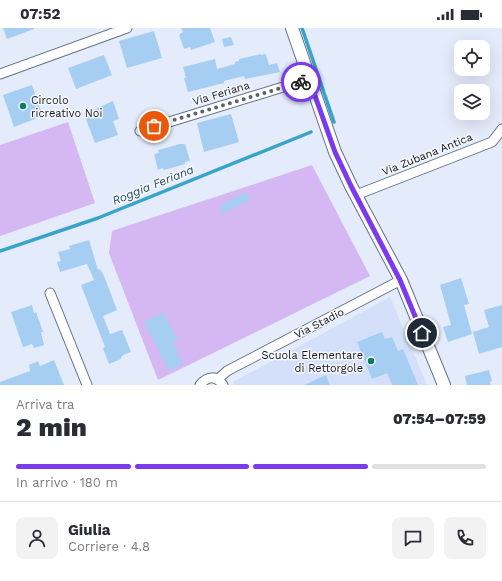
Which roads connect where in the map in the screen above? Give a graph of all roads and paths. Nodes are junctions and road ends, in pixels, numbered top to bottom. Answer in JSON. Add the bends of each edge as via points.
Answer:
{"nodes":[{"id":1,"x":127,"y":28,"type":"edge"},
{"id":2,"x":292,"y":28,"type":"edge"},
{"id":3,"x":0,"y":74,"type":"edge"},
{"id":4,"x":309,"y":79,"type":"junction"},
{"id":5,"x":502,"y":128,"type":"edge"},
{"id":6,"x":140,"y":130,"type":"dead end"},
{"id":7,"x":356,"y":195,"type":"junction"},
{"id":8,"x":400,"y":280,"type":"junction"},
{"id":9,"x":50,"y":293,"type":"dead end"},
{"id":10,"x":220,"y":382,"type":"edge"},
{"id":11,"x":87,"y":385,"type":"edge"},
{"id":12,"x":200,"y":385,"type":"edge"},
{"id":13,"x":444,"y":385,"type":"edge"}],
"edges":[{"from":1,"to":3,"type":"street"},
{"from":2,"to":4,"type":"street"},
{"from":4,"to":6,"type":"street","name":"Via Feriana"},
{"from":4,"to":7,"type":"street","via":[[335,152]]},
{"from":5,"to":7,"type":"street","name":"Via Zubana Antica","via":[[492,142]]},
{"from":7,"to":8,"type":"street"},
{"from":8,"to":10,"type":"street","name":"Via Stadio","via":[[227,371]]},
{"from":8,"to":13,"type":"street"},
{"from":9,"to":11,"type":"street"},
{"from":10,"to":12,"type":"street","name":"Via Stadio","via":[[212,377]]}]}
